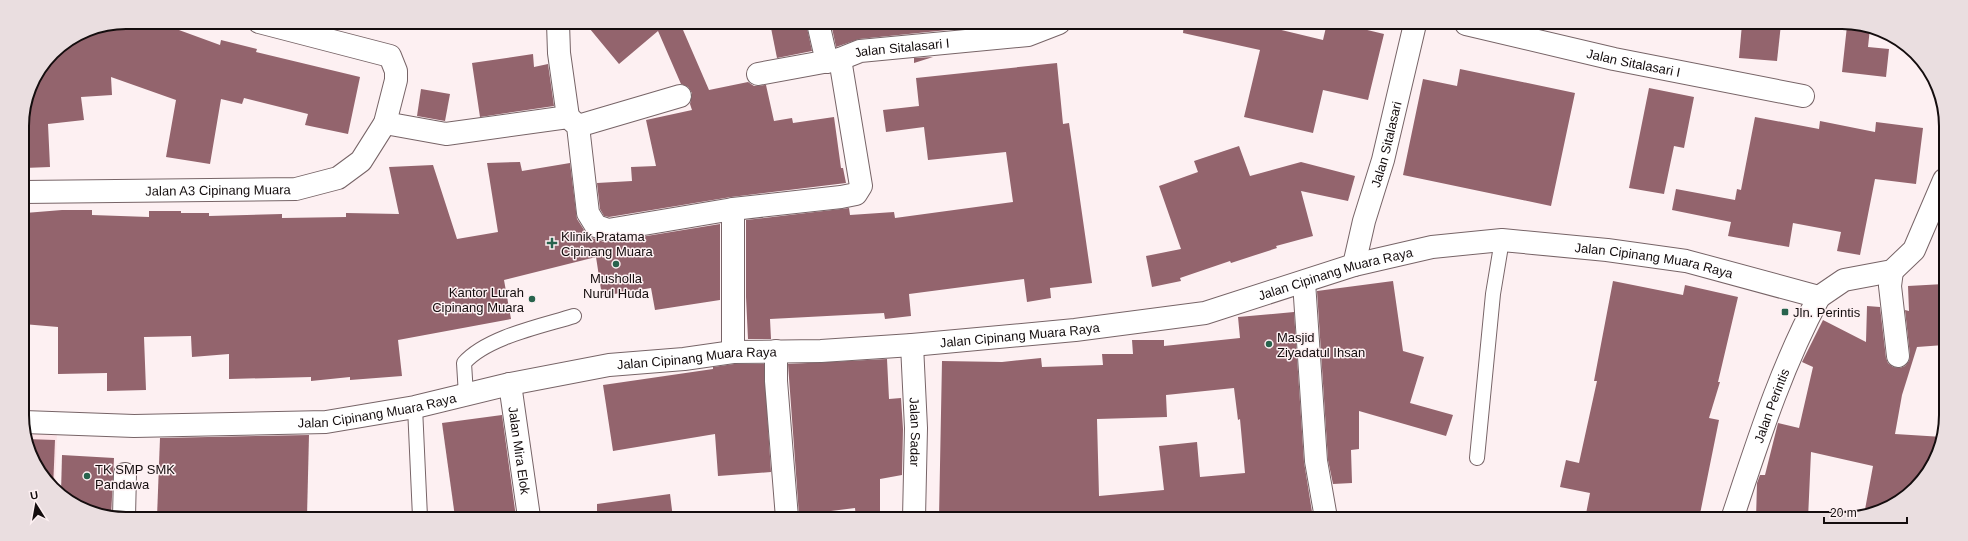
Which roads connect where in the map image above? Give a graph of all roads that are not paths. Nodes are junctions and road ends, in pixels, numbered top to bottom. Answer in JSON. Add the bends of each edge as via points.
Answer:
{"nodes":[{"id":1,"x":286,"y":29,"type":"edge"},
{"id":2,"x":558,"y":29,"type":"edge"},
{"id":3,"x":821,"y":29,"type":"edge"},
{"id":4,"x":1043,"y":29,"type":"edge"},
{"id":5,"x":1414,"y":29,"type":"edge"},
{"id":6,"x":1487,"y":29,"type":"edge"},
{"id":7,"x":834,"y":60,"type":"junction"},
{"id":8,"x":758,"y":74,"type":"dead end"},
{"id":9,"x":680,"y":96,"type":"dead end"},
{"id":10,"x":1802,"y":96,"type":"dead end"},
{"id":11,"x":573,"y":122,"type":"junction"},
{"id":12,"x":385,"y":124,"type":"junction"},
{"id":13,"x":29,"y":192,"type":"edge"},
{"id":14,"x":1939,"y":192,"type":"edge"},
{"id":15,"x":733,"y":209,"type":"junction"},
{"id":16,"x":1502,"y":240,"type":"junction"},
{"id":17,"x":1354,"y":265,"type":"junction"},
{"id":18,"x":1892,"y":271,"type":"junction"},
{"id":19,"x":1304,"y":282,"type":"junction"},
{"id":20,"x":1818,"y":297,"type":"junction"},
{"id":21,"x":574,"y":316,"type":"dead end"},
{"id":22,"x":912,"y":345,"type":"junction"},
{"id":23,"x":776,"y":351,"type":"junction"},
{"id":24,"x":733,"y":352,"type":"junction"},
{"id":25,"x":1898,"y":356,"type":"dead end"},
{"id":26,"x":510,"y":384,"type":"junction"},
{"id":27,"x":466,"y":395,"type":"junction"},
{"id":28,"x":415,"y":407,"type":"junction"},
{"id":29,"x":29,"y":422,"type":"edge"},
{"id":30,"x":1477,"y":458,"type":"dead end"},
{"id":31,"x":125,"y":474,"type":"dead end"},
{"id":32,"x":124,"y":512,"type":"edge"},
{"id":33,"x":420,"y":512,"type":"edge"},
{"id":34,"x":528,"y":512,"type":"edge"},
{"id":35,"x":787,"y":512,"type":"edge"},
{"id":36,"x":914,"y":512,"type":"edge"},
{"id":37,"x":1325,"y":512,"type":"edge"},
{"id":38,"x":1734,"y":512,"type":"edge"}],
"edges":[{"from":1,"to":12,"type":"street","name":"Jalan A3 Cipinang Muara","via":[[390,56],[396,71],[396,80]]},
{"from":2,"to":11,"type":"street","via":[[559,53]]},
{"from":3,"to":7,"type":"street"},
{"from":4,"to":7,"type":"street","name":"Jalan Sitalasari I","via":[[1028,35],[860,51]]},
{"from":5,"to":17,"type":"street","name":"Jalan Sitalasari","via":[[1383,160],[1364,220]]},
{"from":6,"to":10,"type":"street","name":"Jalan Sitalasari I","via":[[1614,59]]},
{"from":7,"to":8,"type":"street","name":"Jalan Sitalasari I"},
{"from":7,"to":15,"type":"street","via":[[861,186],[856,194]]},
{"from":9,"to":11,"type":"street"},
{"from":11,"to":12,"type":"street","via":[[446,134]]},
{"from":11,"to":15,"type":"street","via":[[588,213],[596,226],[608,230]]},
{"from":12,"to":13,"type":"street","name":"Jalan A3 Cipinang Muara","via":[[361,161],[338,178],[296,189]]},
{"from":14,"to":18,"type":"street","via":[[1914,250]]},
{"from":15,"to":24,"type":"street"},
{"from":16,"to":17,"type":"street","name":"Jalan Cipinang Muara Raya","via":[[1432,247]]},
{"from":16,"to":20,"type":"street","name":"Jalan Cipinang Muara Raya","via":[[1686,261]]},
{"from":16,"to":30,"type":"lane","via":[[1493,294]]},
{"from":17,"to":19,"type":"street","name":"Jalan Cipinang Muara Raya"},
{"from":18,"to":20,"type":"street","via":[[1844,280]]},
{"from":18,"to":25,"type":"street","via":[[1890,286]]},
{"from":19,"to":22,"type":"street","name":"Jalan Cipinang Muara Raya","via":[[1205,313],[1075,330]]},
{"from":19,"to":37,"type":"street","via":[[1316,461]]},
{"from":20,"to":38,"type":"street","name":"Jalan Perintis","via":[[1775,393]]},
{"from":21,"to":27,"type":"lane","via":[[515,334],[474,352],[464,362]]},
{"from":22,"to":23,"type":"street","name":"Jalan Cipinang Muara Raya"},
{"from":22,"to":36,"type":"street","name":"Jalan Sadar","via":[[916,428]]},
{"from":23,"to":24,"type":"street","name":"Jalan Cipinang Muara Raya"},
{"from":23,"to":35,"type":"street"},
{"from":24,"to":26,"type":"street","name":"Jalan Cipinang Muara Raya","via":[[609,365]]},
{"from":26,"to":27,"type":"street","name":"Jalan Cipinang Muara Raya"},
{"from":26,"to":34,"type":"street","name":"Jalan Mira Elok"},
{"from":27,"to":28,"type":"street","name":"Jalan Cipinang Muara Raya"},
{"from":28,"to":29,"type":"street","name":"Jalan Cipinang Muara Raya","via":[[326,422],[134,426]]},
{"from":28,"to":33,"type":"lane"},
{"from":31,"to":32,"type":"street"}]}
